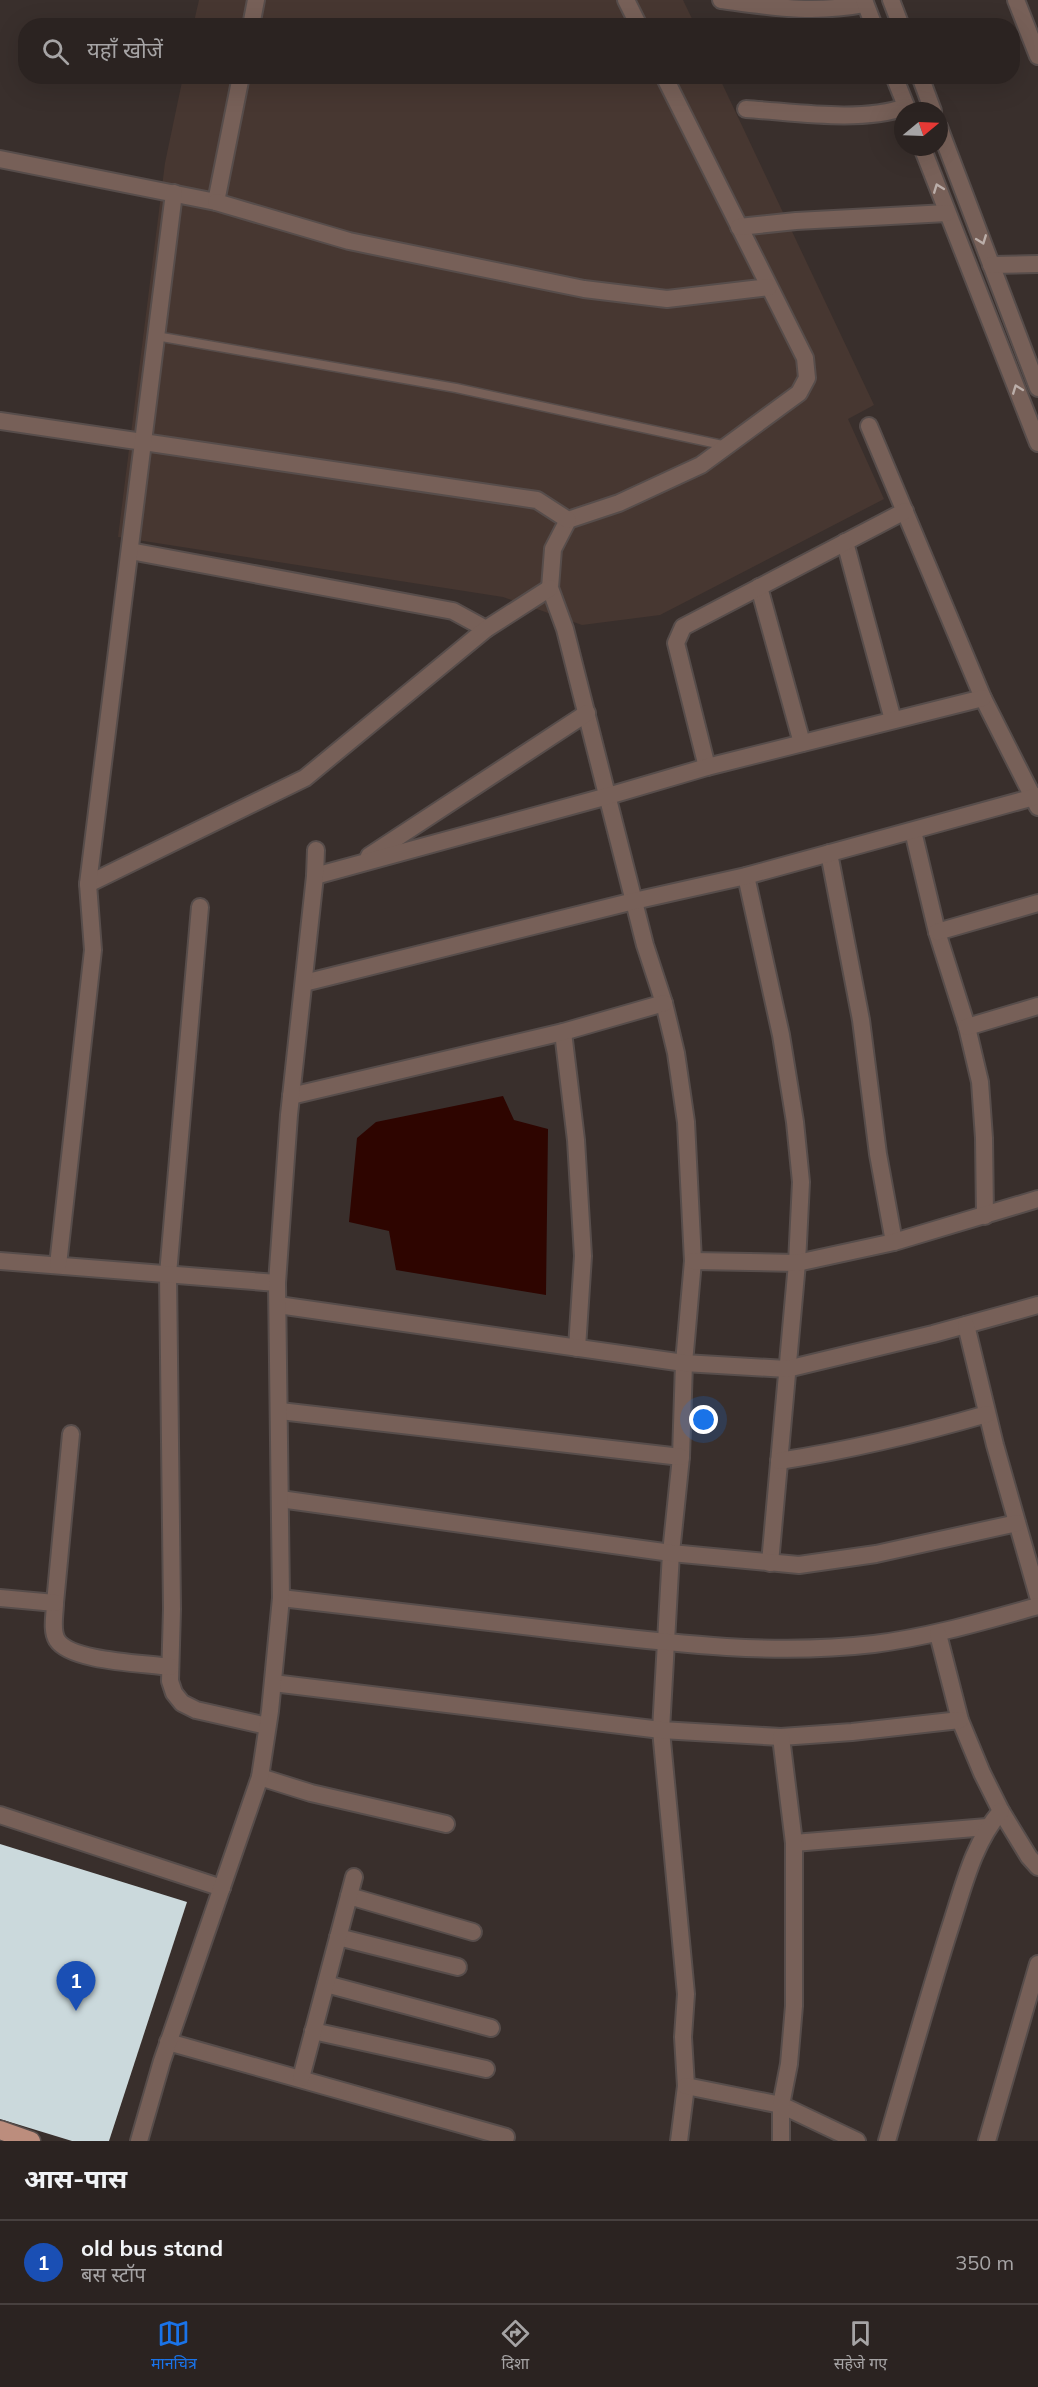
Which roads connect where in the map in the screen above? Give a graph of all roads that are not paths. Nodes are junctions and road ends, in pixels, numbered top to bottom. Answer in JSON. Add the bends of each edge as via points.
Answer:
{"nodes":[{"id":1,"x":256,"y":0,"type":"edge"},
{"id":2,"x":626,"y":0,"type":"edge"},
{"id":3,"x":721,"y":0,"type":"edge"},
{"id":4,"x":891,"y":0,"type":"edge"},
{"id":5,"x":1016,"y":0,"type":"edge"},
{"id":6,"x":864,"y":2,"type":"edge"},
{"id":7,"x":253,"y":18,"type":"edge"},
{"id":8,"x":635,"y":18,"type":"edge"},
{"id":9,"x":871,"y":18,"type":"edge"},
{"id":10,"x":898,"y":18,"type":"edge"},
{"id":11,"x":1038,"y":56,"type":"edge"},
{"id":12,"x":239,"y":84,"type":"edge"},
{"id":13,"x":668,"y":84,"type":"edge"},
{"id":14,"x":897,"y":84,"type":"edge"},
{"id":15,"x":923,"y":84,"type":"edge"},
{"id":16,"x":904,"y":102,"type":"edge"},
{"id":17,"x":930,"y":102,"type":"edge"},
{"id":18,"x":746,"y":109,"type":"dead end"},
{"id":19,"x":894,"y":111,"type":"edge"},
{"id":20,"x":948,"y":151,"type":"edge"},
{"id":21,"x":926,"y":156,"type":"edge"},
{"id":22,"x":0,"y":159,"type":"edge"},
{"id":23,"x":174,"y":193,"type":"junction"},
{"id":24,"x":216,"y":202,"type":"junction"},
{"id":25,"x":948,"y":213,"type":"junction"},
{"id":26,"x":739,"y":227,"type":"junction"},
{"id":27,"x":1038,"y":264,"type":"edge"},
{"id":28,"x":991,"y":265,"type":"junction"},
{"id":29,"x":769,"y":287,"type":"junction"},
{"id":30,"x":156,"y":336,"type":"junction"},
{"id":31,"x":1033,"y":362,"type":"edge"},
{"id":32,"x":1038,"y":388,"type":"edge"},
{"id":33,"x":0,"y":421,"type":"edge"},
{"id":34,"x":869,"y":426,"type":"dead end"},
{"id":35,"x":143,"y":441,"type":"junction"},
{"id":36,"x":1038,"y":443,"type":"edge"},
{"id":37,"x":728,"y":446,"type":"junction"},
{"id":38,"x":905,"y":511,"type":"junction"},
{"id":39,"x":568,"y":520,"type":"junction"},
{"id":40,"x":845,"y":542,"type":"junction"},
{"id":41,"x":130,"y":551,"type":"junction"},
{"id":42,"x":759,"y":587,"type":"junction"},
{"id":43,"x":550,"y":588,"type":"junction"},
{"id":44,"x":486,"y":629,"type":"junction"},
{"id":45,"x":983,"y":698,"type":"junction"},
{"id":46,"x":587,"y":712,"type":"junction"},
{"id":47,"x":893,"y":720,"type":"junction"},
{"id":48,"x":802,"y":743,"type":"junction"},
{"id":49,"x":707,"y":767,"type":"junction"},
{"id":50,"x":608,"y":796,"type":"junction"},
{"id":51,"x":1037,"y":801,"type":"edge"},
{"id":52,"x":914,"y":831,"type":"junction"},
{"id":53,"x":316,"y":850,"type":"dead end"},
{"id":54,"x":829,"y":853,"type":"junction"},
{"id":55,"x":356,"y":865,"type":"junction"},
{"id":56,"x":315,"y":876,"type":"junction"},
{"id":57,"x":746,"y":876,"type":"junction"},
{"id":58,"x":88,"y":884,"type":"junction"},
{"id":59,"x":634,"y":901,"type":"junction"},
{"id":60,"x":1038,"y":903,"type":"edge"},
{"id":61,"x":200,"y":907,"type":"dead end"},
{"id":62,"x":937,"y":932,"type":"junction"},
{"id":63,"x":304,"y":983,"type":"junction"},
{"id":64,"x":664,"y":1003,"type":"junction"},
{"id":65,"x":1038,"y":1006,"type":"edge"},
{"id":66,"x":968,"y":1027,"type":"junction"},
{"id":67,"x":563,"y":1032,"type":"junction"},
{"id":68,"x":291,"y":1096,"type":"junction"},
{"id":69,"x":1038,"y":1199,"type":"edge"},
{"id":70,"x":985,"y":1216,"type":"junction"},
{"id":71,"x":894,"y":1242,"type":"junction"},
{"id":72,"x":0,"y":1261,"type":"edge"},
{"id":73,"x":693,"y":1261,"type":"junction"},
{"id":74,"x":797,"y":1263,"type":"junction"},
{"id":75,"x":58,"y":1265,"type":"junction"},
{"id":76,"x":168,"y":1274,"type":"junction"},
{"id":77,"x":277,"y":1283,"type":"junction"},
{"id":78,"x":278,"y":1305,"type":"junction"},
{"id":79,"x":1038,"y":1305,"type":"edge"},
{"id":80,"x":966,"y":1325,"type":"junction"},
{"id":81,"x":577,"y":1348,"type":"junction"},
{"id":82,"x":684,"y":1363,"type":"junction"},
{"id":83,"x":787,"y":1369,"type":"junction"},
{"id":84,"x":280,"y":1411,"type":"junction"},
{"id":85,"x":987,"y":1414,"type":"junction"},
{"id":86,"x":71,"y":1434,"type":"dead end"},
{"id":87,"x":681,"y":1457,"type":"junction"},
{"id":88,"x":779,"y":1461,"type":"junction"},
{"id":89,"x":280,"y":1499,"type":"junction"},
{"id":90,"x":1017,"y":1523,"type":"junction"},
{"id":91,"x":671,"y":1553,"type":"junction"},
{"id":92,"x":770,"y":1563,"type":"junction"},
{"id":93,"x":1038,"y":1596,"type":"edge"},
{"id":94,"x":0,"y":1598,"type":"edge"},
{"id":95,"x":281,"y":1598,"type":"junction"},
{"id":96,"x":55,"y":1603,"type":"junction"},
{"id":97,"x":1038,"y":1606,"type":"edge"},
{"id":98,"x":938,"y":1634,"type":"junction"},
{"id":99,"x":667,"y":1643,"type":"junction"},
{"id":100,"x":170,"y":1666,"type":"junction"},
{"id":101,"x":273,"y":1683,"type":"junction"},
{"id":102,"x":960,"y":1720,"type":"junction"},
{"id":103,"x":267,"y":1726,"type":"junction"},
{"id":104,"x":661,"y":1730,"type":"junction"},
{"id":105,"x":781,"y":1737,"type":"junction"},
{"id":106,"x":260,"y":1777,"type":"junction"},
{"id":107,"x":1001,"y":1811,"type":"junction"},
{"id":108,"x":0,"y":1815,"type":"edge"},
{"id":109,"x":446,"y":1824,"type":"dead end"},
{"id":110,"x":987,"y":1827,"type":"junction"},
{"id":111,"x":794,"y":1844,"type":"junction"},
{"id":112,"x":1038,"y":1867,"type":"edge"},
{"id":113,"x":354,"y":1877,"type":"dead end"},
{"id":114,"x":222,"y":1888,"type":"junction"},
{"id":115,"x":349,"y":1896,"type":"junction"},
{"id":116,"x":473,"y":1932,"type":"dead end"},
{"id":117,"x":338,"y":1937,"type":"junction"},
{"id":118,"x":1038,"y":1964,"type":"edge"},
{"id":119,"x":458,"y":1967,"type":"dead end"},
{"id":120,"x":326,"y":1983,"type":"junction"},
{"id":121,"x":491,"y":2028,"type":"dead end"},
{"id":122,"x":313,"y":2031,"type":"junction"},
{"id":123,"x":168,"y":2042,"type":"junction"},
{"id":124,"x":486,"y":2069,"type":"dead end"},
{"id":125,"x":301,"y":2078,"type":"junction"},
{"id":126,"x":686,"y":2086,"type":"junction"},
{"id":127,"x":781,"y":2105,"type":"junction"},
{"id":128,"x":0,"y":2130,"type":"edge"},
{"id":129,"x":506,"y":2137,"type":"dead end"},
{"id":130,"x":31,"y":2141,"type":"edge"},
{"id":131,"x":139,"y":2141,"type":"edge"},
{"id":132,"x":679,"y":2141,"type":"edge"},
{"id":133,"x":781,"y":2141,"type":"edge"},
{"id":134,"x":856,"y":2141,"type":"edge"},
{"id":135,"x":887,"y":2141,"type":"edge"},
{"id":136,"x":987,"y":2141,"type":"edge"}],
"edges":[{"from":1,"to":7,"type":"street"},
{"from":2,"to":8,"type":"street"},
{"from":3,"to":6,"type":"street","via":[[794,10],[837,9]]},
{"from":4,"to":10,"type":"street"},
{"from":5,"to":11,"type":"street"},
{"from":6,"to":9,"type":"street"},
{"from":12,"to":24,"type":"street"},
{"from":13,"to":26,"type":"street"},
{"from":14,"to":16,"type":"street"},
{"from":15,"to":17,"type":"street"},
{"from":18,"to":19,"type":"street","via":[[850,115]]},
{"from":20,"to":28,"type":"street","one_way":true},
{"from":25,"to":21,"type":"street","one_way":true},
{"from":22,"to":23,"type":"street"},
{"from":23,"to":24,"type":"street"},
{"from":23,"to":30,"type":"street"},
{"from":24,"to":29,"type":"street","via":[[349,242],[584,289],[667,299]]},
{"from":25,"to":26,"type":"street"},
{"from":36,"to":25,"type":"street","one_way":true},
{"from":26,"to":29,"type":"street"},
{"from":27,"to":28,"type":"street"},
{"from":28,"to":31,"type":"street"},
{"from":29,"to":37,"type":"street","via":[[805,358],[807,378],[799,393]]},
{"from":30,"to":35,"type":"street"},
{"from":30,"to":37,"type":"lane","via":[[456,388]]},
{"from":31,"to":32,"type":"street"},
{"from":33,"to":35,"type":"street"},
{"from":34,"to":38,"type":"street"},
{"from":35,"to":39,"type":"street","via":[[537,500]]},
{"from":35,"to":41,"type":"street"},
{"from":37,"to":39,"type":"street","via":[[664,484]]},
{"from":38,"to":40,"type":"street"},
{"from":38,"to":45,"type":"street"},
{"from":39,"to":43,"type":"street","via":[[553,549]]},
{"from":40,"to":42,"type":"street"},
{"from":40,"to":47,"type":"street"},
{"from":41,"to":44,"type":"street","via":[[453,611]]},
{"from":41,"to":58,"type":"street"},
{"from":42,"to":48,"type":"street"},
{"from":42,"to":49,"type":"street","via":[[683,627],[676,643]]},
{"from":43,"to":44,"type":"street"},
{"from":43,"to":46,"type":"street"},
{"from":44,"to":58,"type":"street","via":[[304,778]]},
{"from":45,"to":47,"type":"street"},
{"from":45,"to":51,"type":"street"},
{"from":46,"to":50,"type":"street"},
{"from":46,"to":55,"type":"street"},
{"from":47,"to":48,"type":"street"},
{"from":48,"to":49,"type":"street"},
{"from":49,"to":50,"type":"street"},
{"from":50,"to":55,"type":"street"},
{"from":50,"to":59,"type":"street"},
{"from":51,"to":52,"type":"street"},
{"from":52,"to":54,"type":"street"},
{"from":52,"to":62,"type":"street"},
{"from":53,"to":56,"type":"street"},
{"from":54,"to":57,"type":"street"},
{"from":54,"to":71,"type":"street","via":[[861,1020]]},
{"from":55,"to":56,"type":"street"},
{"from":56,"to":63,"type":"street"},
{"from":57,"to":59,"type":"street"},
{"from":57,"to":74,"type":"street","via":[[781,1035],[795,1122],[801,1182]]},
{"from":58,"to":75,"type":"street","via":[[93,951]]},
{"from":59,"to":63,"type":"street"},
{"from":59,"to":64,"type":"street"},
{"from":60,"to":62,"type":"street"},
{"from":61,"to":76,"type":"street"},
{"from":62,"to":66,"type":"street"},
{"from":63,"to":68,"type":"street"},
{"from":64,"to":67,"type":"street"},
{"from":64,"to":73,"type":"street","via":[[686,1122]]},
{"from":65,"to":66,"type":"street"},
{"from":66,"to":70,"type":"street","via":[[980,1082]]},
{"from":67,"to":68,"type":"street"},
{"from":67,"to":81,"type":"street","via":[[576,1140],[583,1256]]},
{"from":68,"to":77,"type":"street"},
{"from":69,"to":70,"type":"street"},
{"from":70,"to":71,"type":"street"},
{"from":71,"to":74,"type":"street"},
{"from":72,"to":75,"type":"street"},
{"from":73,"to":74,"type":"street"},
{"from":73,"to":82,"type":"street"},
{"from":74,"to":83,"type":"street"},
{"from":75,"to":76,"type":"street"},
{"from":76,"to":77,"type":"street"},
{"from":76,"to":100,"type":"street"},
{"from":77,"to":78,"type":"street"},
{"from":78,"to":81,"type":"street"},
{"from":78,"to":84,"type":"street"},
{"from":79,"to":80,"type":"street"},
{"from":80,"to":83,"type":"street"},
{"from":80,"to":85,"type":"street"},
{"from":81,"to":82,"type":"street"},
{"from":82,"to":83,"type":"street"},
{"from":82,"to":87,"type":"street"},
{"from":83,"to":88,"type":"street"},
{"from":84,"to":87,"type":"street"},
{"from":84,"to":89,"type":"street"},
{"from":85,"to":88,"type":"street","via":[[864,1447]]},
{"from":85,"to":90,"type":"street"},
{"from":86,"to":96,"type":"street"},
{"from":87,"to":91,"type":"street"},
{"from":88,"to":92,"type":"street"},
{"from":89,"to":91,"type":"street"},
{"from":89,"to":95,"type":"street"},
{"from":90,"to":92,"type":"street","via":[[876,1554],[799,1565]]},
{"from":90,"to":93,"type":"street"},
{"from":91,"to":92,"type":"street"},
{"from":91,"to":99,"type":"street"},
{"from":94,"to":96,"type":"street"},
{"from":95,"to":99,"type":"street"},
{"from":95,"to":101,"type":"street"},
{"from":96,"to":100,"type":"street","via":[[54,1630],[66,1649],[88,1657]]},
{"from":97,"to":98,"type":"street"},
{"from":98,"to":99,"type":"street","via":[[874,1644],[793,1649]]},
{"from":98,"to":102,"type":"street"},
{"from":99,"to":104,"type":"street"},
{"from":100,"to":103,"type":"street","via":[[170,1681],[182,1703],[196,1710]]},
{"from":101,"to":103,"type":"street"},
{"from":101,"to":104,"type":"street"},
{"from":102,"to":105,"type":"street"},
{"from":102,"to":107,"type":"street"},
{"from":103,"to":106,"type":"street"},
{"from":104,"to":105,"type":"street"},
{"from":104,"to":126,"type":"street","via":[[686,1994]]},
{"from":105,"to":111,"type":"street"},
{"from":106,"to":109,"type":"street","via":[[311,1793]]},
{"from":106,"to":114,"type":"street"},
{"from":107,"to":110,"type":"street"},
{"from":107,"to":112,"type":"street"},
{"from":108,"to":114,"type":"street"},
{"from":110,"to":111,"type":"street"},
{"from":110,"to":135,"type":"street","via":[[974,1853]]},
{"from":111,"to":127,"type":"street","via":[[794,2006]]},
{"from":113,"to":115,"type":"street"},
{"from":114,"to":123,"type":"street"},
{"from":115,"to":116,"type":"street"},
{"from":115,"to":117,"type":"street"},
{"from":117,"to":119,"type":"street"},
{"from":117,"to":120,"type":"street"},
{"from":118,"to":136,"type":"street"},
{"from":120,"to":121,"type":"street"},
{"from":120,"to":122,"type":"street"},
{"from":122,"to":124,"type":"street"},
{"from":122,"to":125,"type":"street"},
{"from":123,"to":125,"type":"street"},
{"from":123,"to":131,"type":"street"},
{"from":125,"to":129,"type":"street"},
{"from":126,"to":127,"type":"street"},
{"from":126,"to":132,"type":"street"},
{"from":127,"to":133,"type":"street"},
{"from":127,"to":134,"type":"street"},
{"from":128,"to":130,"type":"main road"}]}
